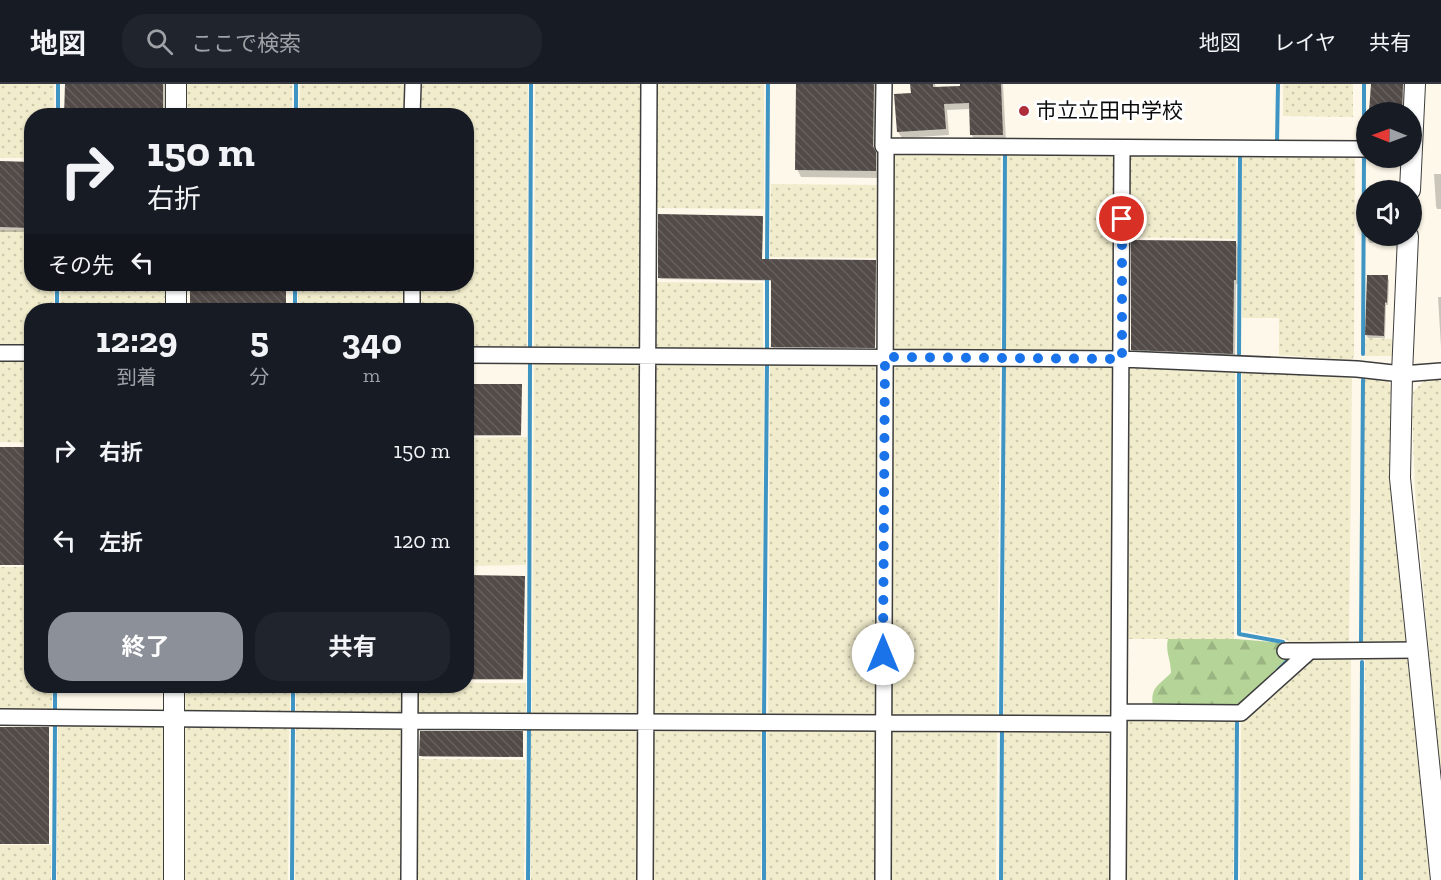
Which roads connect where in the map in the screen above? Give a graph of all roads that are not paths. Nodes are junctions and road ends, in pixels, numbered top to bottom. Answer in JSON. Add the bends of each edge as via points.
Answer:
{"nodes":[{"id":1,"x":176,"y":84,"type":"edge"},
{"id":2,"x":412,"y":84,"type":"edge"},
{"id":3,"x":649,"y":84,"type":"edge"},
{"id":4,"x":884,"y":84,"type":"edge"},
{"id":5,"x":1416,"y":84,"type":"edge"},
{"id":6,"x":1415,"y":102,"type":"edge"},
{"id":7,"x":176,"y":108,"type":"edge"},
{"id":8,"x":412,"y":108,"type":"edge"},
{"id":9,"x":886,"y":146,"type":"junction"},
{"id":10,"x":1122,"y":149,"type":"junction"},
{"id":11,"x":1356,"y":149,"type":"edge"},
{"id":12,"x":1408,"y":246,"type":"edge"},
{"id":13,"x":0,"y":353,"type":"edge"},
{"id":14,"x":24,"y":353,"type":"edge"},
{"id":15,"x":474,"y":355,"type":"edge"},
{"id":16,"x":648,"y":356,"type":"junction"},
{"id":17,"x":885,"y":357,"type":"junction"},
{"id":18,"x":1122,"y":359,"type":"junction"},
{"id":19,"x":1441,"y":371,"type":"edge"},
{"id":20,"x":1402,"y":374,"type":"junction"},
{"id":21,"x":1417,"y":650,"type":"junction"},
{"id":22,"x":1285,"y":651,"type":"dead end"},
{"id":23,"x":1310,"y":651,"type":"junction"},
{"id":24,"x":174,"y":693,"type":"edge"},
{"id":25,"x":410,"y":693,"type":"edge"},
{"id":26,"x":0,"y":717,"type":"edge"},
{"id":27,"x":1120,"y":718,"type":"junction"},
{"id":28,"x":174,"y":719,"type":"junction"},
{"id":29,"x":410,"y":721,"type":"junction"},
{"id":30,"x":646,"y":722,"type":"junction"},
{"id":31,"x":883,"y":723,"type":"junction"},
{"id":32,"x":1435,"y":774,"type":"edge"},
{"id":33,"x":174,"y":880,"type":"edge"},
{"id":34,"x":409,"y":880,"type":"edge"},
{"id":35,"x":645,"y":880,"type":"edge"},
{"id":36,"x":883,"y":880,"type":"edge"},
{"id":37,"x":1118,"y":880,"type":"edge"},
{"id":38,"x":1441,"y":880,"type":"edge"}],
"edges":[{"from":1,"to":7,"type":"street"},
{"from":2,"to":8,"type":"street"},
{"from":3,"to":16,"type":"street"},
{"from":4,"to":9,"type":"street"},
{"from":5,"to":6,"type":"street"},
{"from":9,"to":10,"type":"street"},
{"from":9,"to":17,"type":"street"},
{"from":10,"to":11,"type":"street"},
{"from":10,"to":18,"type":"street"},
{"from":12,"to":20,"type":"street"},
{"from":13,"to":14,"type":"street"},
{"from":15,"to":16,"type":"street"},
{"from":16,"to":17,"type":"street"},
{"from":16,"to":30,"type":"street"},
{"from":17,"to":18,"type":"street"},
{"from":17,"to":31,"type":"street"},
{"from":18,"to":20,"type":"street"},
{"from":18,"to":27,"type":"street"},
{"from":19,"to":20,"type":"street"},
{"from":20,"to":21,"type":"street","via":[[1400,477]]},
{"from":21,"to":23,"type":"street"},
{"from":21,"to":32,"type":"street"},
{"from":22,"to":23,"type":"street"},
{"from":23,"to":27,"type":"street","via":[[1241,713]]},
{"from":24,"to":28,"type":"street"},
{"from":25,"to":29,"type":"street"},
{"from":26,"to":28,"type":"street"},
{"from":27,"to":31,"type":"street"},
{"from":27,"to":37,"type":"street"},
{"from":28,"to":29,"type":"street"},
{"from":28,"to":33,"type":"street"},
{"from":29,"to":30,"type":"street"},
{"from":29,"to":34,"type":"street"},
{"from":30,"to":31,"type":"street"},
{"from":30,"to":35,"type":"street"},
{"from":31,"to":36,"type":"street"},
{"from":32,"to":38,"type":"street"}]}
